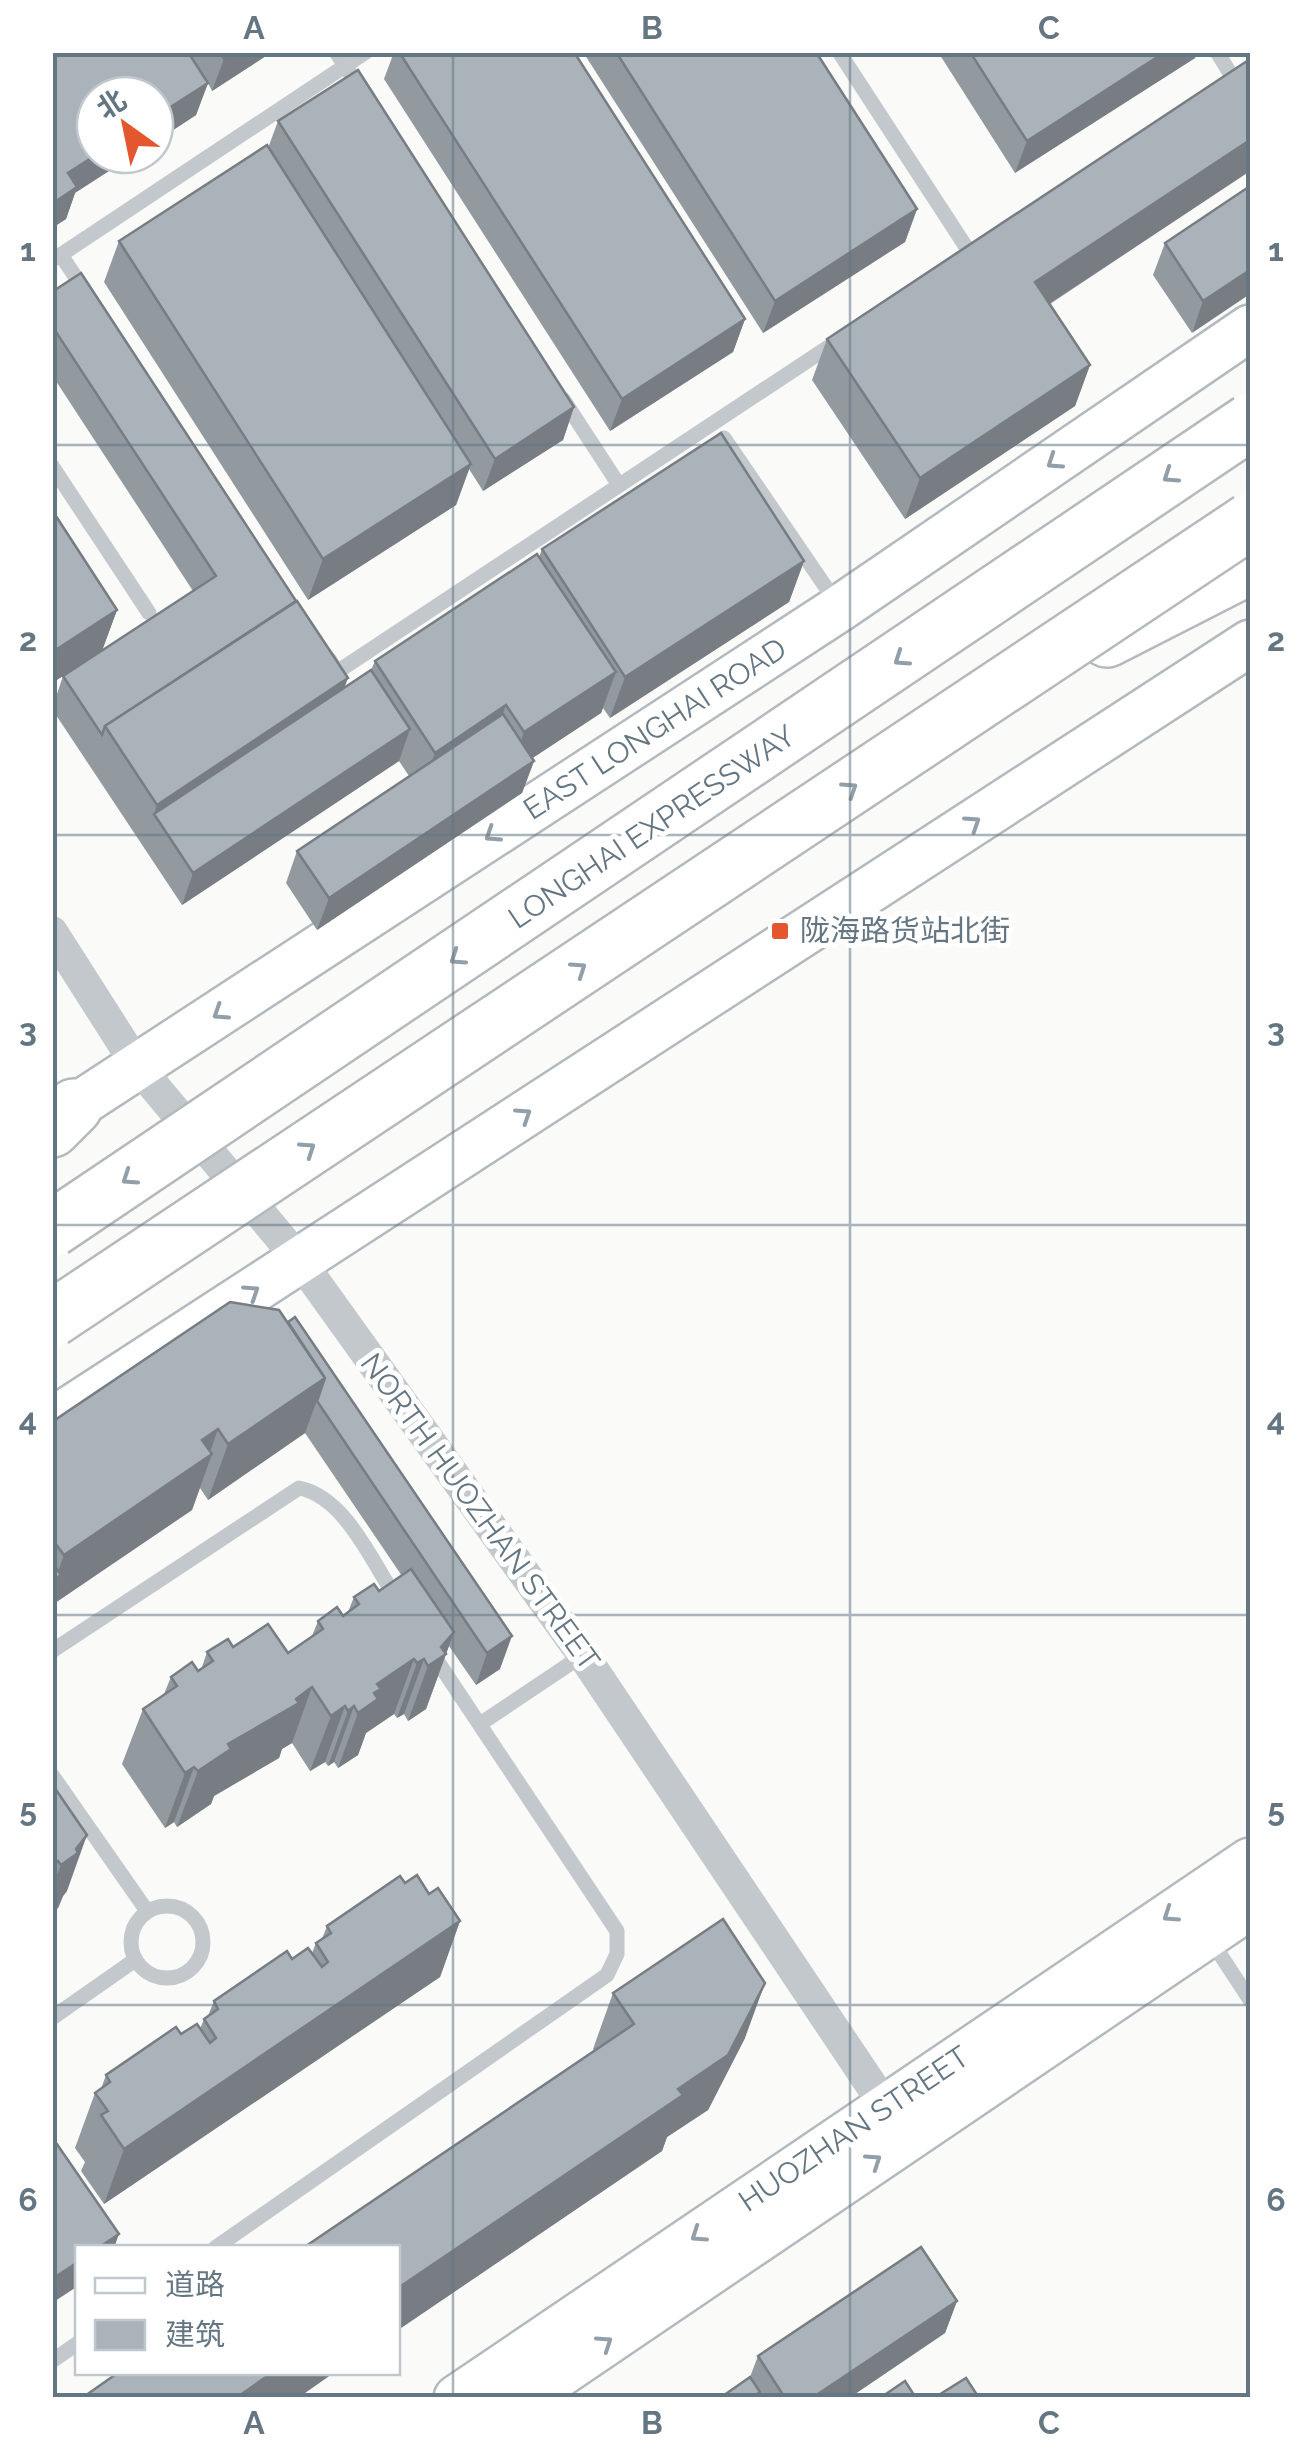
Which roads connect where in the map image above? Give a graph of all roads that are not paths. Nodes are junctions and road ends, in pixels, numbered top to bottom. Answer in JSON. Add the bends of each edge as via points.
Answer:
{"nodes":[{"id":1,"x":366,"y":52,"type":"edge"},
{"id":2,"x":839,"y":52,"type":"edge"},
{"id":3,"x":1216,"y":52,"type":"edge"},
{"id":4,"x":341,"y":60,"type":"edge"},
{"id":5,"x":1250,"y":67,"type":"edge"},
{"id":6,"x":1233,"y":78,"type":"junction"},
{"id":7,"x":1217,"y":89,"type":"edge"},
{"id":8,"x":368,"y":100,"type":"edge"},
{"id":9,"x":986,"y":242,"type":"edge"},
{"id":10,"x":970,"y":253,"type":"junction"},
{"id":11,"x":57,"y":258,"type":"edge"},
{"id":12,"x":954,"y":264,"type":"edge"},
{"id":13,"x":94,"y":305,"type":"edge"},
{"id":14,"x":858,"y":327,"type":"edge"},
{"id":15,"x":1250,"y":328,"type":"edge"},
{"id":16,"x":553,"y":384,"type":"edge"},
{"id":17,"x":713,"y":422,"type":"junction"},
{"id":18,"x":1250,"y":422,"type":"edge"},
{"id":19,"x":52,"y":466,"type":"edge"},
{"id":20,"x":619,"y":485,"type":"junction"},
{"id":21,"x":1250,"y":521,"type":"edge"},
{"id":22,"x":1250,"y":566,"type":"edge"},
{"id":23,"x":840,"y":608,"type":"junction"},
{"id":24,"x":149,"y":614,"type":"edge"},
{"id":25,"x":315,"y":638,"type":"edge"},
{"id":26,"x":1250,"y":643,"type":"edge"},
{"id":27,"x":975,"y":706,"type":"junction"},
{"id":28,"x":52,"y":932,"type":"edge"},
{"id":29,"x":138,"y":1066,"type":"junction"},
{"id":30,"x":60,"y":1119,"type":"edge"},
{"id":31,"x":52,"y":1229,"type":"edge"},
{"id":32,"x":300,"y":1260,"type":"junction"},
{"id":33,"x":52,"y":1319,"type":"edge"},
{"id":34,"x":52,"y":1421,"type":"edge"},
{"id":35,"x":407,"y":1615,"type":"edge"},
{"id":36,"x":418,"y":1630,"type":"edge"},
{"id":37,"x":52,"y":1651,"type":"edge"},
{"id":38,"x":583,"y":1655,"type":"junction"},
{"id":39,"x":480,"y":1724,"type":"junction"},
{"id":40,"x":52,"y":1774,"type":"edge"},
{"id":41,"x":1250,"y":1861,"type":"edge"},
{"id":42,"x":1250,"y":1906,"type":"edge"},
{"id":43,"x":147,"y":1912,"type":"junction"},
{"id":44,"x":1207,"y":1935,"type":"junction"},
{"id":45,"x":136,"y":1960,"type":"junction"},
{"id":46,"x":1250,"y":2000,"type":"edge"},
{"id":47,"x":52,"y":2018,"type":"edge"},
{"id":48,"x":886,"y":2107,"type":"junction"},
{"id":49,"x":220,"y":2245,"type":"edge"},
{"id":50,"x":75,"y":2345,"type":"edge"},
{"id":51,"x":52,"y":2361,"type":"edge"},
{"id":52,"x":457,"y":2398,"type":"edge"},
{"id":53,"x":524,"y":2398,"type":"edge"}],
"edges":[{"from":1,"to":4,"type":"lane"},
{"from":2,"to":10,"type":"lane"},
{"from":3,"to":6,"type":"lane"},
{"from":4,"to":8,"type":"lane"},
{"from":4,"to":11,"type":"lane"},
{"from":5,"to":6,"type":"lane"},
{"from":6,"to":7,"type":"lane"},
{"from":9,"to":10,"type":"lane"},
{"from":10,"to":12,"type":"lane"},
{"from":11,"to":13,"type":"lane"},
{"from":14,"to":17,"type":"lane"},
{"from":15,"to":23,"type":"street","name":"EAST LONGHAI ROAD","one_way":true},
{"from":16,"to":20,"type":"lane"},
{"from":17,"to":20,"type":"lane"},
{"from":17,"to":23,"type":"lane"},
{"from":18,"to":31,"type":"highway","name":"LONGHAI EXPRESSWAY","one_way":true,"bridge":true},
{"from":19,"to":24,"type":"lane"},
{"from":20,"to":25,"type":"lane","via":[[337,672]]},
{"from":21,"to":27,"type":"highway","bridge":true},
{"from":22,"to":27,"type":"highway","bridge":true},
{"from":23,"to":29,"type":"street","name":"EAST LONGHAI ROAD","one_way":true},
{"from":32,"to":26,"type":"street","one_way":true},
{"from":33,"to":27,"type":"highway","one_way":true,"bridge":true},
{"from":28,"to":29,"type":"street","name":"NORTH HUOZHAN STREET"},
{"from":29,"to":30,"type":"street","name":"EAST LONGHAI ROAD"},
{"from":29,"to":32,"type":"street","name":"NORTH HUOZHAN STREET"},
{"from":34,"to":32,"type":"street","one_way":true},
{"from":32,"to":38,"type":"street","name":"NORTH HUOZHAN STREET"},
{"from":35,"to":37,"type":"lane","via":[[334,1505],[298,1488]]},
{"from":36,"to":39,"type":"lane"},
{"from":38,"to":39,"type":"lane"},
{"from":38,"to":48,"type":"street","name":"NORTH HUOZHAN STREET"},
{"from":39,"to":49,"type":"lane","via":[[617,1931],[608,1975]]},
{"from":40,"to":43,"type":"lane"},
{"from":41,"to":48,"type":"street","name":"HUOZHAN STREET","one_way":true},
{"from":42,"to":44,"type":"street","name":"HUOZHAN STREET"},
{"from":43,"to":45,"type":"lane","via":[[132,1934]]},
{"from":43,"to":45,"type":"lane","via":[[160,1906],[186,1911],[202,1934],[202,1948],[187,1972],[173,1977],[145,1971]]},
{"from":44,"to":46,"type":"lane"},
{"from":53,"to":44,"type":"street","name":"HUOZHAN STREET","one_way":true},
{"from":45,"to":47,"type":"lane"},
{"from":48,"to":52,"type":"street","name":"HUOZHAN STREET","one_way":true},
{"from":50,"to":51,"type":"lane"}]}
